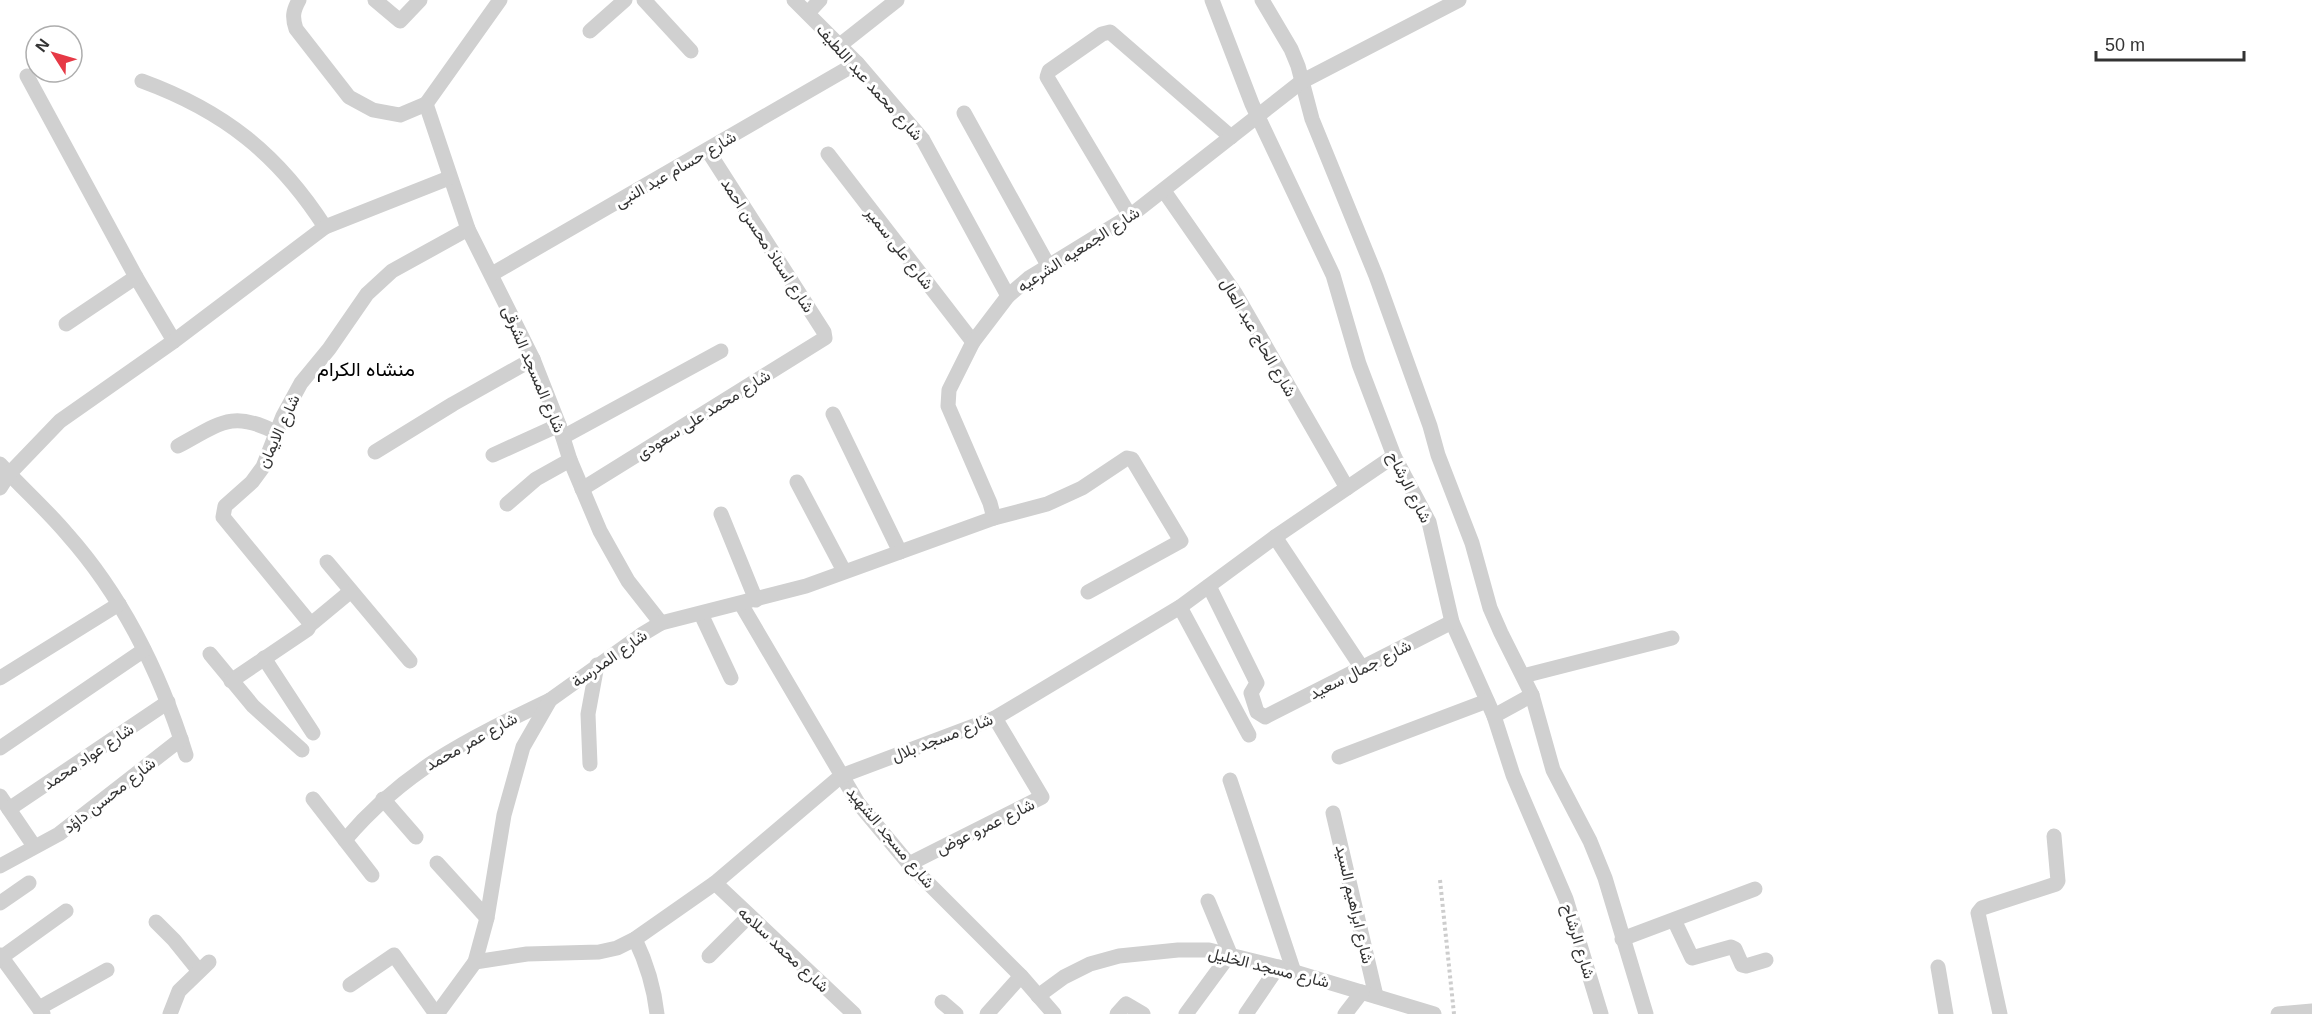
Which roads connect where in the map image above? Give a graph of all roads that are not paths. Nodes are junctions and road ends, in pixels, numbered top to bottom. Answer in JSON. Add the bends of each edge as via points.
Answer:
{"nodes":[{"id":1,"x":299,"y":0,"type":"edge"},
{"id":2,"x":375,"y":0,"type":"edge"},
{"id":3,"x":420,"y":0,"type":"edge"},
{"id":4,"x":500,"y":0,"type":"edge"},
{"id":5,"x":625,"y":0,"type":"edge"},
{"id":6,"x":644,"y":0,"type":"edge"},
{"id":7,"x":794,"y":0,"type":"edge"},
{"id":8,"x":820,"y":0,"type":"edge"},
{"id":9,"x":897,"y":0,"type":"edge"},
{"id":10,"x":1212,"y":0,"type":"edge"},
{"id":11,"x":1262,"y":0,"type":"edge"},
{"id":12,"x":1459,"y":0,"type":"edge"},
{"id":13,"x":808,"y":13,"type":"junction"},
{"id":14,"x":590,"y":31,"type":"dead end"},
{"id":15,"x":840,"y":45,"type":"junction"},
{"id":16,"x":691,"y":51,"type":"dead end"},
{"id":17,"x":857,"y":63,"type":"junction"},
{"id":18,"x":142,"y":81,"type":"dead end"},
{"id":19,"x":31,"y":84,"type":"edge"},
{"id":20,"x":1296,"y":86,"type":"junction"},
{"id":21,"x":426,"y":104,"type":"junction"},
{"id":22,"x":1262,"y":112,"type":"junction"},
{"id":23,"x":964,"y":113,"type":"dead end"},
{"id":24,"x":1231,"y":137,"type":"junction"},
{"id":25,"x":708,"y":151,"type":"junction"},
{"id":26,"x":828,"y":154,"type":"dead end"},
{"id":27,"x":450,"y":178,"type":"junction"},
{"id":28,"x":1164,"y":191,"type":"junction"},
{"id":29,"x":1130,"y":216,"type":"junction"},
{"id":30,"x":325,"y":227,"type":"junction"},
{"id":31,"x":468,"y":229,"type":"junction"},
{"id":32,"x":1048,"y":265,"type":"junction"},
{"id":33,"x":492,"y":274,"type":"junction"},
{"id":34,"x":136,"y":277,"type":"junction"},
{"id":35,"x":1008,"y":296,"type":"junction"},
{"id":36,"x":66,"y":324,"type":"dead end"},
{"id":37,"x":174,"y":340,"type":"junction"},
{"id":38,"x":823,"y":340,"type":"joint"},
{"id":39,"x":973,"y":342,"type":"junction"},
{"id":40,"x":721,"y":351,"type":"dead end"},
{"id":41,"x":533,"y":358,"type":"junction"},
{"id":42,"x":833,"y":414,"type":"dead end"},
{"id":43,"x":561,"y":431,"type":"junction"},
{"id":44,"x":277,"y":433,"type":"junction"},
{"id":45,"x":178,"y":446,"type":"dead end"},
{"id":46,"x":375,"y":452,"type":"dead end"},
{"id":47,"x":493,"y":454,"type":"dead end"},
{"id":48,"x":1394,"y":456,"type":"junction"},
{"id":49,"x":570,"y":460,"type":"junction"},
{"id":50,"x":5,"y":469,"type":"edge"},
{"id":51,"x":797,"y":482,"type":"dead end"},
{"id":52,"x":0,"y":488,"type":"edge"},
{"id":53,"x":1347,"y":488,"type":"junction"},
{"id":54,"x":582,"y":489,"type":"junction"},
{"id":55,"x":507,"y":504,"type":"dead end"},
{"id":56,"x":721,"y":514,"type":"dead end"},
{"id":57,"x":994,"y":518,"type":"junction"},
{"id":58,"x":1275,"y":537,"type":"junction"},
{"id":59,"x":900,"y":552,"type":"junction"},
{"id":60,"x":327,"y":562,"type":"dead end"},
{"id":61,"x":844,"y":572,"type":"junction"},
{"id":62,"x":1209,"y":586,"type":"junction"},
{"id":63,"x":351,"y":591,"type":"junction"},
{"id":64,"x":1088,"y":592,"type":"dead end"},
{"id":65,"x":756,"y":600,"type":"junction"},
{"id":66,"x":119,"y":604,"type":"junction"},
{"id":67,"x":741,"y":604,"type":"junction"},
{"id":68,"x":1180,"y":607,"type":"junction"},
{"id":69,"x":700,"y":614,"type":"junction"},
{"id":70,"x":1452,"y":622,"type":"junction"},
{"id":71,"x":662,"y":623,"type":"junction"},
{"id":72,"x":310,"y":625,"type":"junction"},
{"id":73,"x":1672,"y":638,"type":"dead end"},
{"id":74,"x":144,"y":650,"type":"junction"},
{"id":75,"x":210,"y":654,"type":"dead end"},
{"id":76,"x":264,"y":658,"type":"junction"},
{"id":77,"x":410,"y":661,"type":"dead end"},
{"id":78,"x":597,"y":665,"type":"junction"},
{"id":79,"x":1362,"y":668,"type":"junction"},
{"id":80,"x":1523,"y":676,"type":"junction"},
{"id":81,"x":0,"y":678,"type":"edge"},
{"id":82,"x":731,"y":678,"type":"dead end"},
{"id":83,"x":231,"y":681,"type":"junction"},
{"id":84,"x":1528,"y":697,"type":"junction"},
{"id":85,"x":550,"y":700,"type":"junction"},
{"id":86,"x":1487,"y":701,"type":"junction"},
{"id":87,"x":168,"y":702,"type":"junction"},
{"id":88,"x":1498,"y":713,"type":"junction"},
{"id":89,"x":995,"y":718,"type":"junction"},
{"id":90,"x":313,"y":733,"type":"dead end"},
{"id":91,"x":1249,"y":735,"type":"dead end"},
{"id":92,"x":181,"y":739,"type":"junction"},
{"id":93,"x":0,"y":748,"type":"edge"},
{"id":94,"x":302,"y":750,"type":"dead end"},
{"id":95,"x":186,"y":755,"type":"dead end"},
{"id":96,"x":1339,"y":757,"type":"dead end"},
{"id":97,"x":590,"y":764,"type":"dead end"},
{"id":98,"x":841,"y":776,"type":"junction"},
{"id":99,"x":1230,"y":780,"type":"dead end"},
{"id":100,"x":313,"y":799,"type":"dead end"},
{"id":101,"x":383,"y":799,"type":"junction"},
{"id":102,"x":4,"y":803,"type":"edge"},
{"id":103,"x":1333,"y":813,"type":"dead end"},
{"id":104,"x":2054,"y":836,"type":"dead end"},
{"id":105,"x":416,"y":837,"type":"dead end"},
{"id":106,"x":345,"y":840,"type":"junction"},
{"id":107,"x":34,"y":846,"type":"junction"},
{"id":108,"x":437,"y":863,"type":"dead end"},
{"id":109,"x":909,"y":864,"type":"junction"},
{"id":110,"x":0,"y":867,"type":"edge"},
{"id":111,"x":372,"y":875,"type":"dead end"},
{"id":112,"x":29,"y":883,"type":"dead end"},
{"id":113,"x":715,"y":883,"type":"junction"},
{"id":114,"x":1755,"y":889,"type":"dead end"},
{"id":115,"x":1208,"y":901,"type":"dead end"},
{"id":116,"x":0,"y":903,"type":"edge"},
{"id":117,"x":66,"y":911,"type":"dead end"},
{"id":118,"x":749,"y":916,"type":"junction"},
{"id":119,"x":487,"y":918,"type":"junction"},
{"id":120,"x":1674,"y":920,"type":"junction"},
{"id":121,"x":156,"y":922,"type":"dead end"},
{"id":122,"x":635,"y":939,"type":"junction"},
{"id":123,"x":1622,"y":939,"type":"junction"},
{"id":124,"x":1230,"y":954,"type":"junction"},
{"id":125,"x":1,"y":956,"type":"edge"},
{"id":126,"x":709,"y":956,"type":"dead end"},
{"id":127,"x":1766,"y":960,"type":"dead end"},
{"id":128,"x":475,"y":962,"type":"junction"},
{"id":129,"x":1278,"y":967,"type":"junction"},
{"id":130,"x":1938,"y":967,"type":"dead end"},
{"id":131,"x":106,"y":970,"type":"dead end"},
{"id":132,"x":1294,"y":972,"type":"junction"},
{"id":133,"x":1021,"y":976,"type":"junction"},
{"id":134,"x":350,"y":985,"type":"dead end"},
{"id":135,"x":1369,"y":994,"type":"junction"},
{"id":136,"x":1038,"y":996,"type":"junction"},
{"id":137,"x":942,"y":1002,"type":"dead end"},
{"id":138,"x":41,"y":1011,"type":"edge"},
{"id":139,"x":443,"y":1011,"type":"edge"},
{"id":140,"x":2312,"y":1011,"type":"edge"},
{"id":141,"x":170,"y":1014,"type":"edge"},
{"id":142,"x":657,"y":1014,"type":"edge"},
{"id":143,"x":854,"y":1014,"type":"edge"},
{"id":144,"x":956,"y":1014,"type":"edge"},
{"id":145,"x":987,"y":1014,"type":"edge"},
{"id":146,"x":1054,"y":1014,"type":"edge"},
{"id":147,"x":1117,"y":1014,"type":"edge"},
{"id":148,"x":1143,"y":1014,"type":"edge"},
{"id":149,"x":1186,"y":1014,"type":"edge"},
{"id":150,"x":1246,"y":1014,"type":"edge"},
{"id":151,"x":1345,"y":1014,"type":"edge"},
{"id":152,"x":1434,"y":1014,"type":"edge"},
{"id":153,"x":1601,"y":1014,"type":"edge"},
{"id":154,"x":1646,"y":1014,"type":"edge"},
{"id":155,"x":1946,"y":1014,"type":"edge"},
{"id":156,"x":2000,"y":1014,"type":"edge"},
{"id":157,"x":2278,"y":1014,"type":"edge"}],
"edges":[{"from":1,"to":21,"type":"street","via":[[293,11],[296,29],[349,97],[373,110],[400,115]]},
{"from":2,"to":3,"type":"street","via":[[400,21]]},
{"from":4,"to":21,"type":"street"},
{"from":5,"to":14,"type":"street"},
{"from":6,"to":16,"type":"street"},
{"from":7,"to":13,"type":"street","name":"شارع محمد عبد اللطيف"},
{"from":8,"to":13,"type":"street"},
{"from":9,"to":15,"type":"street"},
{"from":10,"to":22,"type":"street","name":"شارع الرشاح"},
{"from":11,"to":20,"type":"street","name":"شارع الرشاح","via":[[1291,49]]},
{"from":12,"to":20,"type":"street","name":"شارع الجمعيه الشرعيه"},
{"from":13,"to":15,"type":"street","name":"شارع محمد عبد اللطيف"},
{"from":15,"to":17,"type":"street","name":"شارع محمد عبد اللطيف"},
{"from":17,"to":25,"type":"street","name":"شارع حسام عبد النبى"},
{"from":17,"to":35,"type":"street","name":"شارع محمد عبد اللطيف","via":[[930,150]]},
{"from":18,"to":30,"type":"street","via":[[197,104],[247,137],[290,178]]},
{"from":19,"to":34,"type":"street"},
{"from":20,"to":22,"type":"street","name":"شارع الجمعيه الشرعيه"},
{"from":20,"to":80,"type":"street","name":"شارع الرشاح","via":[[1376,276],[1472,543],[1490,608]]},
{"from":21,"to":27,"type":"street","name":"شارع المسجد الشرقى"},
{"from":22,"to":24,"type":"street","name":"شارع الجمعيه الشرعيه"},
{"from":22,"to":48,"type":"street","name":"شارع الرشاح","via":[[1332,275],[1359,364]]},
{"from":23,"to":32,"type":"street"},
{"from":24,"to":28,"type":"street","name":"شارع الجمعيه الشرعيه"},
{"from":24,"to":29,"type":"street","via":[[1110,32],[1049,71],[1047,77]]},
{"from":25,"to":33,"type":"street","name":"شارع حسام عبد النبى"},
{"from":25,"to":38,"type":"street","name":"شارع استاذ محسن احمد","via":[[824,332]]},
{"from":26,"to":39,"type":"street","name":"شارع على سمير"},
{"from":27,"to":30,"type":"street"},
{"from":27,"to":31,"type":"street","name":"شارع المسجد الشرقى"},
{"from":28,"to":29,"type":"street","name":"شارع الجمعيه الشرعيه"},
{"from":28,"to":53,"type":"street","name":"شارع الحاج عبد العال","via":[[1231,286]]},
{"from":29,"to":32,"type":"street","name":"شارع الجمعيه الشرعيه"},
{"from":30,"to":37,"type":"street"},
{"from":31,"to":33,"type":"street","name":"شارع المسجد الشرقى"},
{"from":31,"to":44,"type":"street","name":"شارع الايمان","via":[[392,271],[367,294],[301,383]]},
{"from":32,"to":35,"type":"street","name":"شارع الجمعيه الشرعيه"},
{"from":33,"to":41,"type":"street","name":"شارع المسجد الشرقى"},
{"from":34,"to":36,"type":"street"},
{"from":34,"to":37,"type":"street"},
{"from":35,"to":39,"type":"street","name":"شارع الجمعيه الشرعيه"},
{"from":37,"to":50,"type":"street","via":[[60,421]]},
{"from":38,"to":54,"type":"street","name":"شارع محمد على سعودى"},
{"from":39,"to":57,"type":"street","name":"شارع الجمعيه الشرعيه","via":[[949,390],[948,405]]},
{"from":40,"to":43,"type":"street"},
{"from":41,"to":43,"type":"street","name":"شارع المسجد الشرقى"},
{"from":41,"to":46,"type":"street"},
{"from":42,"to":59,"type":"street"},
{"from":43,"to":47,"type":"street"},
{"from":43,"to":49,"type":"street","name":"شارع المسجد الشرقى"},
{"from":44,"to":45,"type":"street","via":[[257,422],[232,421]]},
{"from":44,"to":72,"type":"street","name":"شارع الايمان","via":[[263,467],[225,506],[223,517],[310,620]]},
{"from":48,"to":53,"type":"street","name":"شارع مسجد بلال"},
{"from":48,"to":70,"type":"street","name":"شارع الرشاح","via":[[1429,522]]},
{"from":49,"to":54,"type":"street","name":"شارع المسجد الشرقى"},
{"from":49,"to":55,"type":"street","via":[[536,479]]},
{"from":50,"to":52,"type":"street"},
{"from":50,"to":66,"type":"street","via":[[69,536]]},
{"from":51,"to":61,"type":"street"},
{"from":53,"to":58,"type":"street","name":"شارع مسجد بلال"},
{"from":54,"to":71,"type":"street","name":"شارع المسجد الشرقى","via":[[628,581]]},
{"from":56,"to":65,"type":"street"},
{"from":57,"to":59,"type":"street","name":"شارع المدرسة"},
{"from":57,"to":64,"type":"street","name":"شارع المدرسة","via":[[1047,504],[1082,488],[1127,458],[1134,460],[1181,541]]},
{"from":58,"to":62,"type":"street","name":"شارع مسجد بلال"},
{"from":58,"to":79,"type":"street"},
{"from":59,"to":61,"type":"street","name":"شارع المدرسة"},
{"from":60,"to":63,"type":"street"},
{"from":61,"to":65,"type":"street","name":"شارع المدرسة"},
{"from":62,"to":68,"type":"street","name":"شارع مسجد بلال"},
{"from":62,"to":79,"type":"street","name":"شارع جمال سعيد","via":[[1257,683],[1251,693],[1262,716]]},
{"from":63,"to":72,"type":"street"},
{"from":63,"to":77,"type":"street"},
{"from":65,"to":67,"type":"street","name":"شارع المدرسة"},
{"from":66,"to":74,"type":"street"},
{"from":66,"to":81,"type":"street"},
{"from":67,"to":69,"type":"street","name":"شارع المدرسة"},
{"from":67,"to":98,"type":"street","name":"شارع مسجد الشهيد"},
{"from":68,"to":89,"type":"street","name":"شارع مسجد بلال"},
{"from":68,"to":91,"type":"street"},
{"from":69,"to":71,"type":"street","name":"شارع المدرسة"},
{"from":69,"to":82,"type":"street"},
{"from":70,"to":79,"type":"street","name":"شارع جمال سعيد"},
{"from":70,"to":86,"type":"street","name":"شارع الرشاح"},
{"from":71,"to":78,"type":"street","name":"شارع المدرسة"},
{"from":72,"to":76,"type":"street"},
{"from":73,"to":80,"type":"street"},
{"from":74,"to":87,"type":"street"},
{"from":74,"to":93,"type":"street"},
{"from":75,"to":83,"type":"street"},
{"from":76,"to":83,"type":"street"},
{"from":76,"to":90,"type":"street"},
{"from":78,"to":85,"type":"street","name":"شارع المدرسة"},
{"from":78,"to":97,"type":"street","via":[[588,714]]},
{"from":80,"to":84,"type":"street","name":"شارع الرشاح"},
{"from":83,"to":94,"type":"street"},
{"from":84,"to":88,"type":"street"},
{"from":84,"to":123,"type":"street","name":"شارع الرشاح","via":[[1553,770],[1605,878]]},
{"from":85,"to":101,"type":"street","name":"شارع عمر محمد","via":[[452,749]]},
{"from":85,"to":119,"type":"street","name":"شارع المدرسة","via":[[523,747],[504,815]]},
{"from":86,"to":88,"type":"street","name":"شارع الرشاح"},
{"from":86,"to":96,"type":"street"},
{"from":87,"to":92,"type":"street"},
{"from":87,"to":102,"type":"street","name":"شارع عواد محمد"},
{"from":88,"to":153,"type":"street","name":"شارع الرشاح","via":[[1513,775],[1566,899]]},
{"from":89,"to":98,"type":"street","name":"شارع مسجد بلال"},
{"from":89,"to":109,"type":"street","name":"شارع عمرو عوض","via":[[1042,797]]},
{"from":92,"to":95,"type":"street"},
{"from":92,"to":107,"type":"street","name":"شارع محسن داؤد","via":[[59,834]]},
{"from":98,"to":109,"type":"street","name":"شارع مسجد الشهيد","via":[[858,803]]},
{"from":98,"to":113,"type":"street","name":"شارع مسجد بلال"},
{"from":99,"to":132,"type":"street"},
{"from":100,"to":106,"type":"street"},
{"from":101,"to":105,"type":"street"},
{"from":101,"to":106,"type":"street","name":"شارع عمر محمد"},
{"from":102,"to":107,"type":"street"},
{"from":103,"to":135,"type":"street","name":"شارع ابراهيم السيد"},
{"from":104,"to":156,"type":"street","via":[[2056,884],[1982,908],[1978,913]]},
{"from":106,"to":111,"type":"street"},
{"from":107,"to":110,"type":"street","name":"شارع محسن داؤد"},
{"from":108,"to":119,"type":"street"},
{"from":109,"to":133,"type":"street","name":"شارع مسجد الشهيد"},
{"from":112,"to":116,"type":"street"},
{"from":113,"to":118,"type":"street","name":"شارع محمد سلامه"},
{"from":113,"to":122,"type":"street","name":"شارع مسجد بلال"},
{"from":114,"to":120,"type":"street"},
{"from":115,"to":124,"type":"street"},
{"from":117,"to":125,"type":"street"},
{"from":118,"to":126,"type":"street"},
{"from":118,"to":143,"type":"street","name":"شارع محمد سلامه"},
{"from":119,"to":128,"type":"street","name":"شارع المدرسة"},
{"from":120,"to":123,"type":"street"},
{"from":120,"to":127,"type":"street","via":[[1692,958],[1731,947],[1744,966]]},
{"from":121,"to":141,"type":"street","via":[[204,967],[179,991]]},
{"from":122,"to":128,"type":"street","name":"شارع مسجد بلال","via":[[599,952],[527,954]]},
{"from":122,"to":142,"type":"street","via":[[647,964]]},
{"from":123,"to":154,"type":"street","name":"شارع الرشاح"},
{"from":124,"to":129,"type":"street","name":"شارع مسجد الخليل"},
{"from":124,"to":136,"type":"street","name":"شارع مسجد الخليل","via":[[1178,950],[1119,956],[1090,964]]},
{"from":124,"to":149,"type":"street"},
{"from":125,"to":138,"type":"street"},
{"from":128,"to":139,"type":"street","name":"شارع المدرسة"},
{"from":129,"to":132,"type":"street","name":"شارع مسجد الخليل"},
{"from":129,"to":150,"type":"street"},
{"from":130,"to":155,"type":"street"},
{"from":131,"to":138,"type":"street"},
{"from":132,"to":135,"type":"street","name":"شارع مسجد الخليل"},
{"from":133,"to":136,"type":"street","name":"شارع مسجد الشهيد"},
{"from":133,"to":145,"type":"street"},
{"from":134,"to":139,"type":"street","via":[[394,955]]},
{"from":135,"to":151,"type":"street"},
{"from":135,"to":152,"type":"street","name":"شارع مسجد الخليل"},
{"from":136,"to":146,"type":"street","name":"شارع مسجد الشهيد"},
{"from":137,"to":144,"type":"street"},
{"from":140,"to":157,"type":"street"},
{"from":147,"to":148,"type":"street","via":[[1126,1004]]}]}
